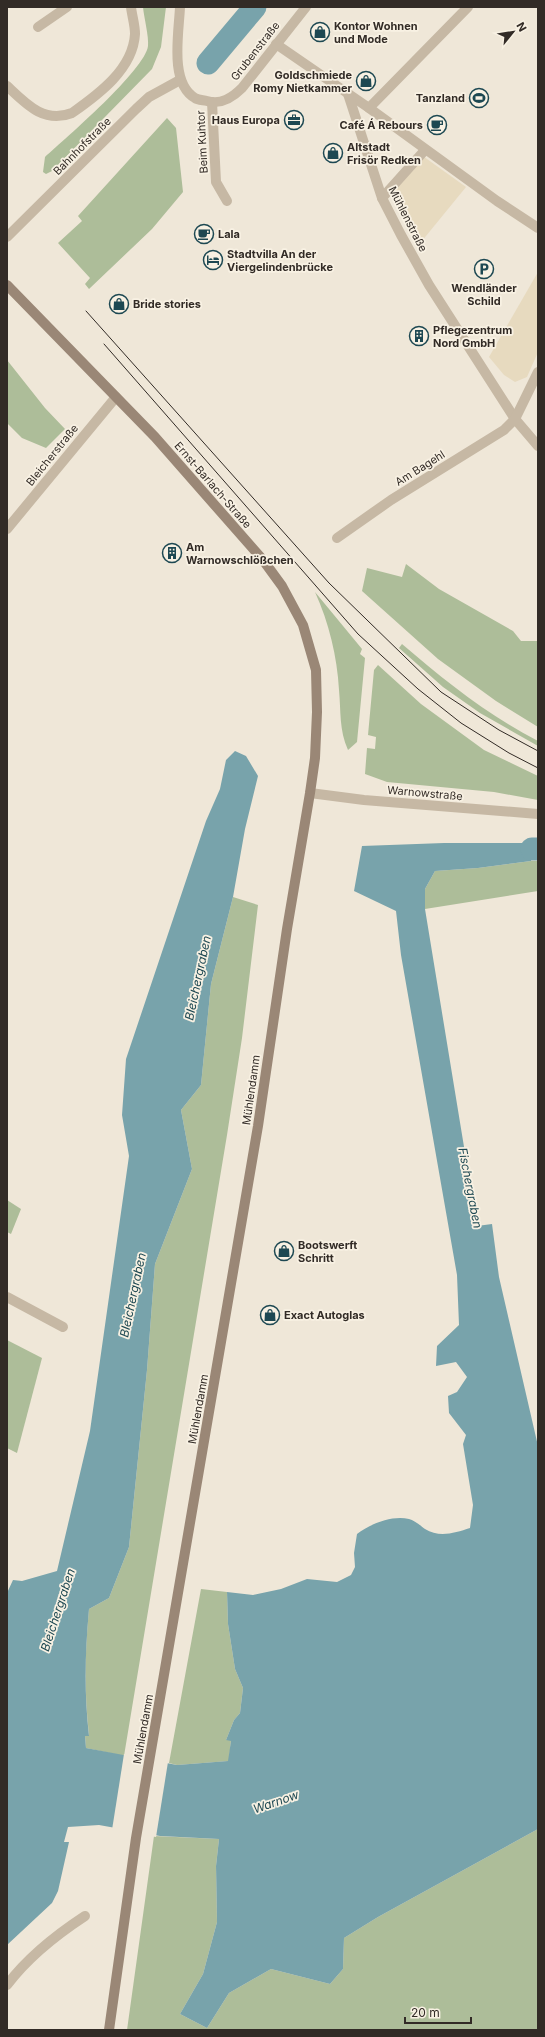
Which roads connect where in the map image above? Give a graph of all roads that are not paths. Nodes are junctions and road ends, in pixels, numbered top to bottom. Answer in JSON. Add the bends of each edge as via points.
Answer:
{"nodes":[{"id":1,"x":67,"y":7,"type":"edge"},
{"id":2,"x":131,"y":7,"type":"edge"},
{"id":3,"x":180,"y":7,"type":"edge"},
{"id":4,"x":306,"y":7,"type":"edge"},
{"id":5,"x":468,"y":7,"type":"edge"},
{"id":6,"x":38,"y":28,"type":"dead end"},
{"id":7,"x":276,"y":44,"type":"junction"},
{"id":8,"x":180,"y":80,"type":"junction"},
{"id":9,"x":7,"y":86,"type":"edge"},
{"id":10,"x":348,"y":94,"type":"junction"},
{"id":11,"x":212,"y":102,"type":"junction"},
{"id":12,"x":369,"y":108,"type":"junction"},
{"id":13,"x":425,"y":150,"type":"junction"},
{"id":14,"x":382,"y":198,"type":"junction"},
{"id":15,"x":227,"y":201,"type":"dead end"},
{"id":16,"x":538,"y":228,"type":"edge"},
{"id":17,"x":7,"y":237,"type":"edge"},
{"id":18,"x":9,"y":287,"type":"edge"},
{"id":19,"x":538,"y":372,"type":"edge"},
{"id":20,"x":116,"y":397,"type":"junction"},
{"id":21,"x":515,"y":419,"type":"junction"},
{"id":22,"x":538,"y":446,"type":"edge"},
{"id":23,"x":7,"y":528,"type":"edge"},
{"id":24,"x":337,"y":538,"type":"dead end"},
{"id":25,"x":310,"y":793,"type":"junction"},
{"id":26,"x":538,"y":814,"type":"edge"},
{"id":27,"x":7,"y":1297,"type":"edge"},
{"id":28,"x":63,"y":1327,"type":"dead end"},
{"id":29,"x":85,"y":1916,"type":"dead end"},
{"id":30,"x":7,"y":1985,"type":"edge"},
{"id":31,"x":109,"y":2030,"type":"edge"}],
"edges":[{"from":1,"to":6,"type":"street"},
{"from":2,"to":9,"type":"street","via":[[135,32],[129,60],[118,74],[72,113],[63,117],[39,113]]},
{"from":3,"to":8,"type":"street"},
{"from":4,"to":7,"type":"street","name":"Grubenstraße"},
{"from":5,"to":12,"type":"street"},
{"from":7,"to":10,"type":"street"},
{"from":7,"to":11,"type":"street","name":"Grubenstraße","via":[[233,97],[221,102]]},
{"from":8,"to":11,"type":"street","name":"Grubenstraße","via":[[186,91],[195,98]]},
{"from":8,"to":17,"type":"street","name":"Bahnhofstraße","via":[[145,101]]},
{"from":10,"to":12,"type":"street"},
{"from":10,"to":14,"type":"street","name":"Mühlenstraße"},
{"from":11,"to":15,"type":"street","name":"Beim Kuhtor","via":[[216,182]]},
{"from":12,"to":13,"type":"street"},
{"from":13,"to":14,"type":"street"},
{"from":13,"to":16,"type":"street"},
{"from":14,"to":21,"type":"street","name":"Mühlenstraße","via":[[429,286]]},
{"from":18,"to":20,"type":"main road","name":"Ernst-Barlach-Straße"},
{"from":19,"to":21,"type":"street"},
{"from":20,"to":23,"type":"street","name":"Bleicherstraße"},
{"from":20,"to":25,"type":"main road","name":"Ernst-Barlach-Straße","via":[[155,437],[263,560],[282,586],[303,625],[316,670],[318,712]]},
{"from":21,"to":22,"type":"street","name":"Mühlenstraße"},
{"from":21,"to":24,"type":"street","name":"Am Bagehl","via":[[504,430],[391,500]]},
{"from":25,"to":26,"type":"street","name":"Warnowstraße","via":[[364,800]]},
{"from":25,"to":31,"type":"main road","name":"Mühlendamm","via":[[257,1133],[136,1838]]},
{"from":27,"to":28,"type":"street"},
{"from":29,"to":30,"type":"street","via":[[64,1930],[20,1968]]}]}
